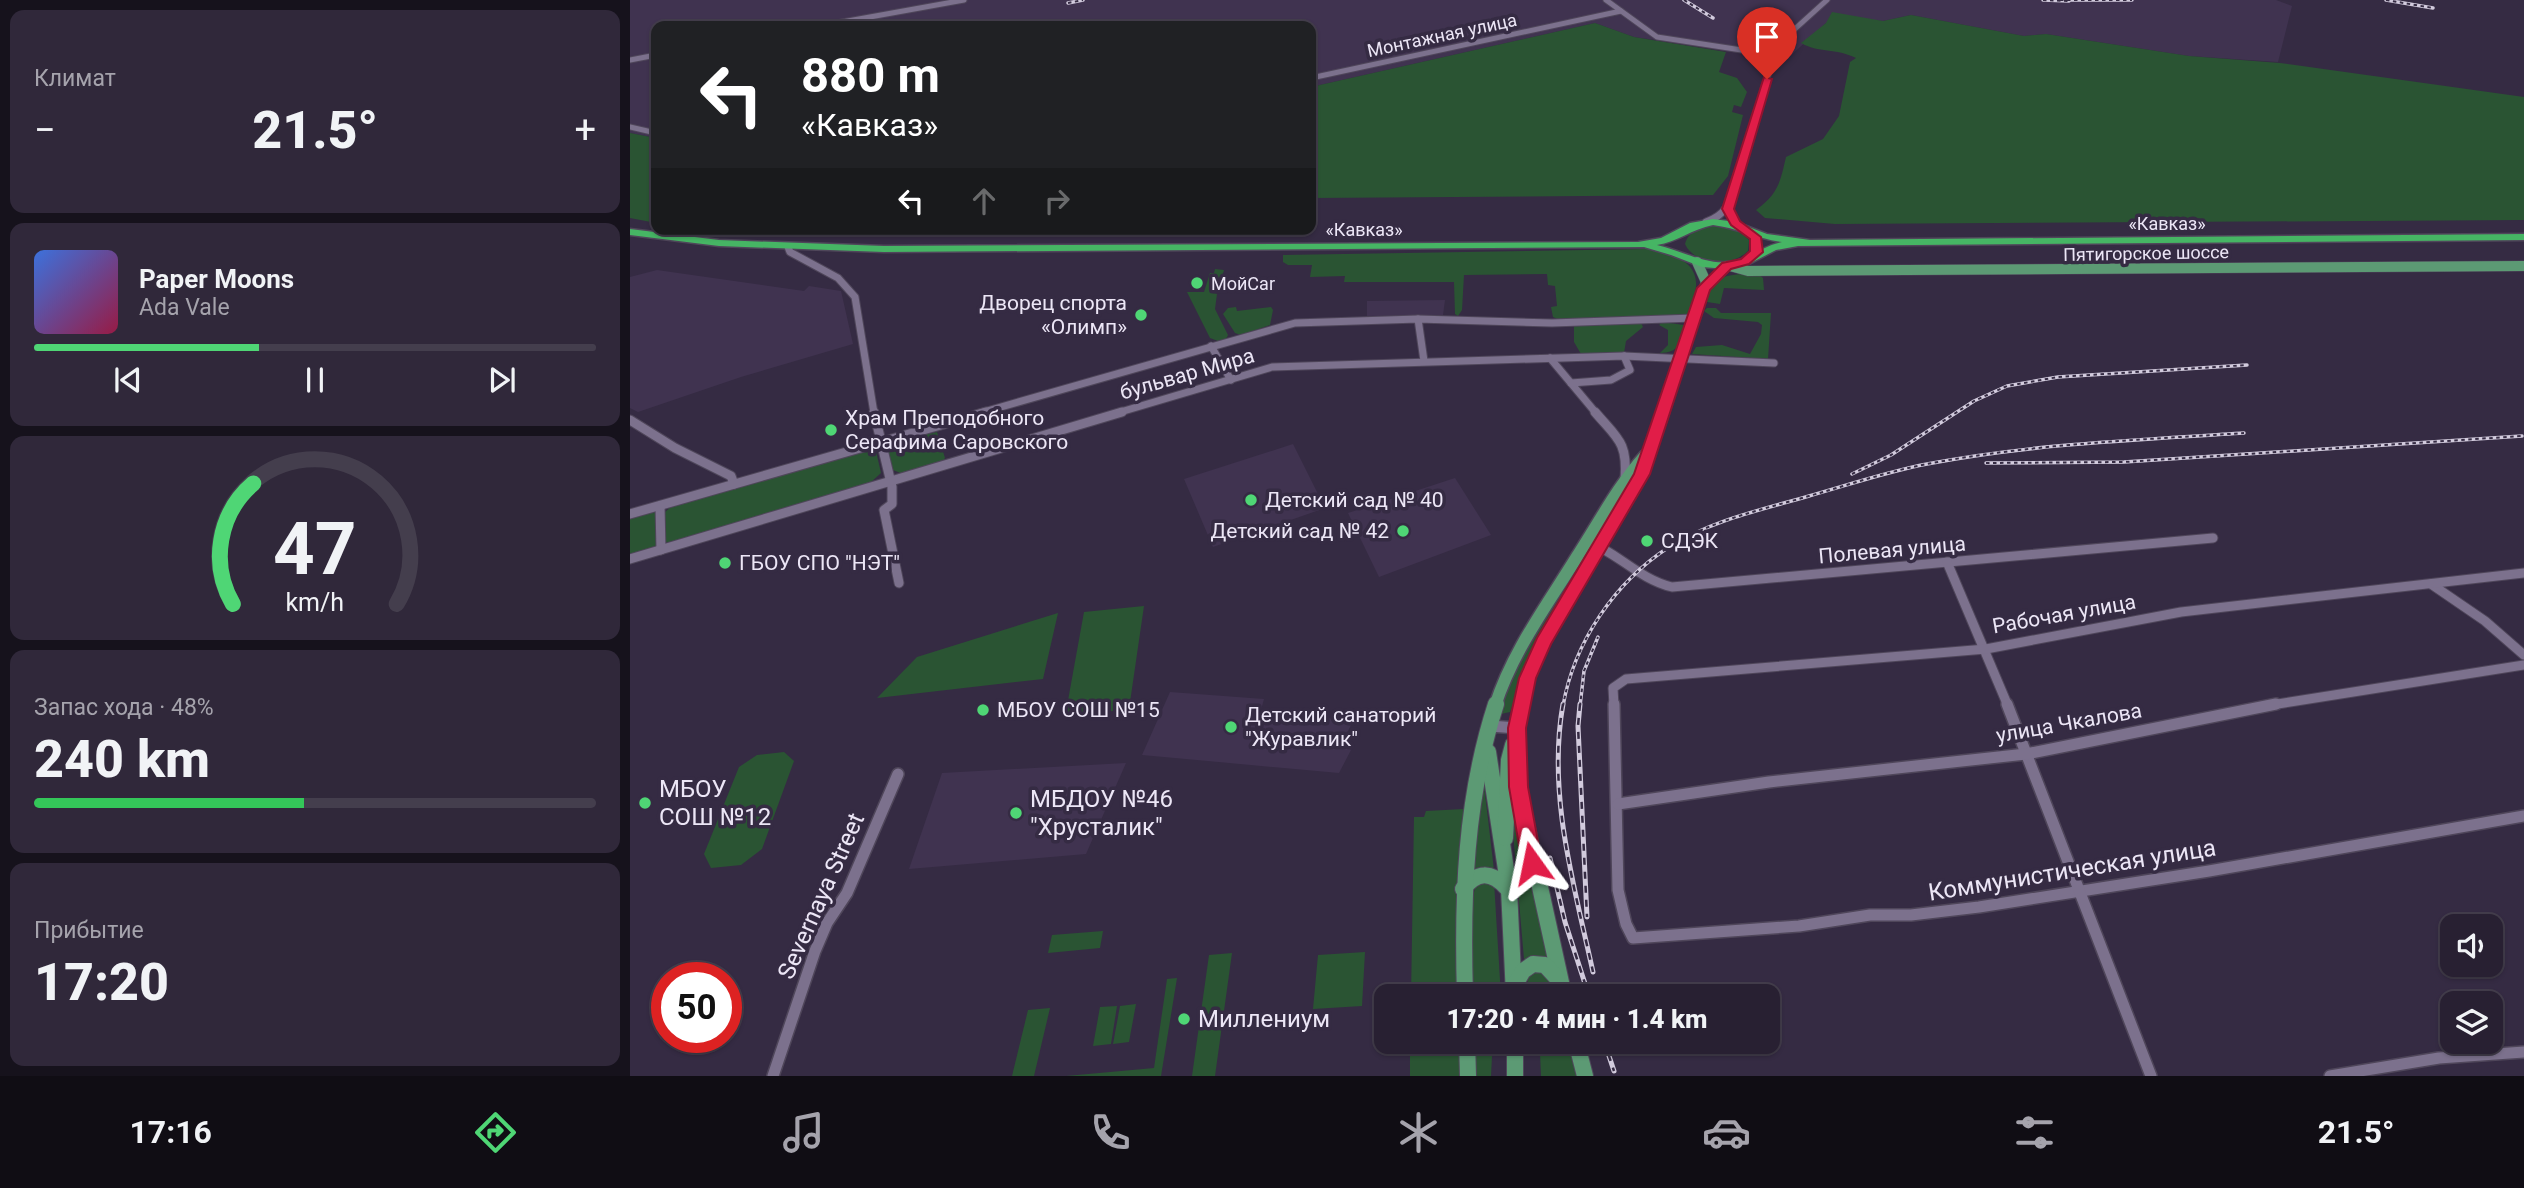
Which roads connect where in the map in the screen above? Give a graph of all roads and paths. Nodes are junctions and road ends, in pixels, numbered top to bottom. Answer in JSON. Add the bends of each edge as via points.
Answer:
{"nodes":[{"id":1,"x":964,"y":0,"type":"edge"},
{"id":2,"x":1606,"y":0,"type":"edge"},
{"id":3,"x":1828,"y":0,"type":"edge"},
{"id":4,"x":1621,"y":11,"type":"junction"},
{"id":5,"x":848,"y":21,"type":"edge"},
{"id":6,"x":1774,"y":55,"type":"junction"},
{"id":7,"x":651,"y":56,"type":"edge"},
{"id":8,"x":630,"y":60,"type":"edge"},
{"id":9,"x":1316,"y":77,"type":"edge"},
{"id":10,"x":630,"y":127,"type":"edge"},
{"id":11,"x":651,"y":132,"type":"edge"},
{"id":12,"x":1728,"y":209,"type":"junction"},
{"id":13,"x":1704,"y":223,"type":"junction"},
{"id":14,"x":1740,"y":227,"type":"junction"},
{"id":15,"x":630,"y":232,"type":"edge"},
{"id":16,"x":1751,"y":233,"type":"junction"},
{"id":17,"x":1680,"y":234,"type":"junction"},
{"id":18,"x":651,"y":235,"type":"edge"},
{"id":19,"x":654,"y":235,"type":"edge"},
{"id":20,"x":2524,"y":237,"type":"edge"},
{"id":21,"x":1811,"y":243,"type":"junction"},
{"id":22,"x":1638,"y":245,"type":"junction"},
{"id":23,"x":788,"y":247,"type":"junction"},
{"id":24,"x":1684,"y":255,"type":"junction"},
{"id":25,"x":1752,"y":258,"type":"junction"},
{"id":26,"x":1697,"y":262,"type":"junction"},
{"id":27,"x":1728,"y":266,"type":"junction"},
{"id":28,"x":2524,"y":266,"type":"edge"},
{"id":29,"x":1769,"y":271,"type":"junction"},
{"id":30,"x":1704,"y":288,"type":"junction"},
{"id":31,"x":1694,"y":318,"type":"junction"},
{"id":32,"x":1418,"y":319,"type":"junction"},
{"id":33,"x":1211,"y":346,"type":"junction"},
{"id":34,"x":1624,"y":356,"type":"junction"},
{"id":35,"x":1682,"y":357,"type":"junction"},
{"id":36,"x":1550,"y":358,"type":"junction"},
{"id":37,"x":1424,"y":360,"type":"junction"},
{"id":38,"x":1774,"y":363,"type":"dead end"},
{"id":39,"x":1231,"y":380,"type":"junction"},
{"id":40,"x":1571,"y":383,"type":"junction"},
{"id":41,"x":630,"y":420,"type":"edge"},
{"id":42,"x":880,"y":442,"type":"junction"},
{"id":43,"x":1650,"y":451,"type":"junction"},
{"id":44,"x":890,"y":480,"type":"junction"},
{"id":45,"x":1625,"y":480,"type":"junction"},
{"id":46,"x":734,"y":484,"type":"junction"},
{"id":47,"x":660,"y":506,"type":"junction"},
{"id":48,"x":630,"y":514,"type":"edge"},
{"id":49,"x":2213,"y":538,"type":"dead end"},
{"id":50,"x":1593,"y":543,"type":"junction"},
{"id":51,"x":661,"y":550,"type":"junction"},
{"id":52,"x":630,"y":559,"type":"edge"},
{"id":53,"x":1947,"y":562,"type":"junction"},
{"id":54,"x":2524,"y":573,"type":"edge"},
{"id":55,"x":899,"y":583,"type":"dead end"},
{"id":56,"x":2431,"y":584,"type":"junction"},
{"id":57,"x":1986,"y":649,"type":"junction"},
{"id":58,"x":2524,"y":655,"type":"edge"},
{"id":59,"x":2524,"y":665,"type":"edge"},
{"id":60,"x":1517,"y":728,"type":"junction"},
{"id":61,"x":1489,"y":730,"type":"junction"},
{"id":62,"x":2026,"y":754,"type":"junction"},
{"id":63,"x":898,"y":774,"type":"dead end"},
{"id":64,"x":1618,"y":804,"type":"junction"},
{"id":65,"x":2524,"y":816,"type":"edge"},
{"id":66,"x":1504,"y":855,"type":"junction"},
{"id":67,"x":1507,"y":888,"type":"junction"},
{"id":68,"x":1463,"y":890,"type":"junction"},
{"id":69,"x":2079,"y":892,"type":"junction"},
{"id":70,"x":1465,"y":984,"type":"edge"},
{"id":71,"x":1513,"y":984,"type":"edge"},
{"id":72,"x":1516,"y":984,"type":"edge"},
{"id":73,"x":1559,"y":984,"type":"edge"},
{"id":74,"x":1561,"y":984,"type":"edge"},
{"id":75,"x":2524,"y":1052,"type":"edge"},
{"id":76,"x":1467,"y":1054,"type":"edge"},
{"id":77,"x":1515,"y":1054,"type":"edge"},
{"id":78,"x":1579,"y":1054,"type":"edge"},
{"id":79,"x":773,"y":1076,"type":"edge"},
{"id":80,"x":1468,"y":1076,"type":"edge"},
{"id":81,"x":1515,"y":1076,"type":"edge"},
{"id":82,"x":1585,"y":1076,"type":"edge"},
{"id":83,"x":2151,"y":1076,"type":"edge"},
{"id":84,"x":2330,"y":1076,"type":"edge"}],
"edges":[{"from":1,"to":5,"type":"street"},
{"from":2,"to":4,"type":"street"},
{"from":3,"to":6,"type":"street","via":[[1786,37]]},
{"from":4,"to":6,"type":"street","via":[[1649,33],[1667,40]]},
{"from":4,"to":9,"type":"street","name":"Монтажная улица"},
{"from":6,"to":12,"type":"street"},
{"from":7,"to":8,"type":"street"},
{"from":10,"to":11,"type":"street"},
{"from":12,"to":13,"type":"street"},
{"from":12,"to":14,"type":"street"},
{"from":13,"to":14,"type":"highway","name":"«Кавказ»"},
{"from":13,"to":17,"type":"highway","name":"«Кавказ»"},
{"from":14,"to":16,"type":"highway","name":"«Кавказ»"},
{"from":15,"to":18,"type":"highway","name":"«Кавказ»"},
{"from":16,"to":21,"type":"highway","name":"«Кавказ»"},
{"from":16,"to":25,"type":"highway","via":[[1758,242]]},
{"from":17,"to":22,"type":"highway","name":"«Кавказ»"},
{"from":17,"to":24,"type":"highway","via":[[1677,244]]},
{"from":19,"to":23,"type":"highway","name":"«Кавказ»"},
{"from":20,"to":21,"type":"highway","name":"«Кавказ»"},
{"from":21,"to":25,"type":"highway","name":"«Кавказ»","via":[[1785,245]]},
{"from":22,"to":23,"type":"highway","name":"«Кавказ»"},
{"from":22,"to":24,"type":"highway","name":"«Кавказ»"},
{"from":23,"to":42,"type":"street","via":[[789,252],[846,285],[855,297]]},
{"from":24,"to":26,"type":"highway","name":"«Кавказ»"},
{"from":25,"to":27,"type":"highway","name":"«Кавказ»"},
{"from":25,"to":29,"type":"main road","via":[[1754,268]]},
{"from":26,"to":27,"type":"highway","name":"«Кавказ»"},
{"from":26,"to":30,"type":"main road","via":[[1705,275]]},
{"from":27,"to":29,"type":"main road","name":"Пятигорское шоссе"},
{"from":27,"to":30,"type":"main road"},
{"from":28,"to":29,"type":"main road","name":"Пятигорское шоссе"},
{"from":30,"to":31,"type":"main road"},
{"from":31,"to":32,"type":"street","name":"бульвар Мира","via":[[1552,323]]},
{"from":31,"to":35,"type":"main road"},
{"from":32,"to":33,"type":"street","name":"бульвар Мира","via":[[1295,323]]},
{"from":32,"to":37,"type":"street"},
{"from":33,"to":39,"type":"street"},
{"from":33,"to":42,"type":"street","name":"бульвар Мира"},
{"from":34,"to":35,"type":"street","name":"бульвар Мира"},
{"from":34,"to":36,"type":"street","name":"бульвар Мира"},
{"from":34,"to":40,"type":"street","via":[[1630,370],[1626,375]]},
{"from":35,"to":38,"type":"street","name":"бульвар Мира"},
{"from":35,"to":43,"type":"main road"},
{"from":36,"to":37,"type":"street","name":"бульвар Мира"},
{"from":36,"to":40,"type":"street"},
{"from":37,"to":39,"type":"street","name":"бульвар Мира","via":[[1283,365]]},
{"from":39,"to":44,"type":"street","name":"бульвар Мира"},
{"from":40,"to":45,"type":"street","via":[[1624,447]]},
{"from":41,"to":46,"type":"street","via":[[675,449],[731,476]]},
{"from":42,"to":44,"type":"street"},
{"from":42,"to":46,"type":"street","name":"бульвар Мира"},
{"from":43,"to":45,"type":"main road"},
{"from":43,"to":50,"type":"main road","via":[[1642,474]]},
{"from":44,"to":51,"type":"street","name":"бульвар Мира"},
{"from":44,"to":55,"type":"street","via":[[892,504],[884,510]]},
{"from":45,"to":50,"type":"main road"},
{"from":46,"to":47,"type":"street","name":"бульвар Мира"},
{"from":47,"to":48,"type":"street","name":"бульвар Мира"},
{"from":47,"to":51,"type":"street"},
{"from":49,"to":53,"type":"street","name":"Полевая улица"},
{"from":50,"to":53,"type":"street","name":"Полевая улица","via":[[1642,577],[1672,587]]},
{"from":50,"to":60,"type":"main road","via":[[1534,659]]},
{"from":50,"to":61,"type":"main road","via":[[1509,672]]},
{"from":51,"to":52,"type":"street","name":"бульвар Мира"},
{"from":53,"to":57,"type":"street"},
{"from":54,"to":56,"type":"street","name":"Рабочая улица"},
{"from":56,"to":57,"type":"street","name":"Рабочая улица","via":[[2181,612]]},
{"from":56,"to":58,"type":"street"},
{"from":57,"to":62,"type":"street"},
{"from":57,"to":64,"type":"street","name":"Рабочая улица","via":[[1617,683],[1613,688]]},
{"from":59,"to":62,"type":"street","name":"улица Чкалова","via":[[2240,710]]},
{"from":60,"to":61,"type":"street"},
{"from":60,"to":66,"type":"main road","via":[[1509,760]]},
{"from":60,"to":74,"type":"main road","via":[[1523,817]]},
{"from":61,"to":66,"type":"main road","via":[[1492,797]]},
{"from":61,"to":68,"type":"main road","via":[[1473,796]]},
{"from":62,"to":64,"type":"street","name":"улица Чкалова"},
{"from":62,"to":69,"type":"street"},
{"from":63,"to":79,"type":"street","name":"Severnaya Street","via":[[847,893],[815,951]]},
{"from":64,"to":69,"type":"street","name":"Коммунистическая улица","via":[[1618,867],[1633,938],[1911,915]]},
{"from":65,"to":69,"type":"street","name":"Коммунистическая улица"},
{"from":66,"to":67,"type":"main road"},
{"from":67,"to":68,"type":"main road","via":[[1487,873],[1468,881]]},
{"from":67,"to":71,"type":"main road"},
{"from":68,"to":70,"type":"main road"},
{"from":69,"to":83,"type":"street"},
{"from":72,"to":73,"type":"main road","via":[[1528,965],[1541,962],[1550,967]]},
{"from":75,"to":84,"type":"street","via":[[2439,1058]]},
{"from":76,"to":80,"type":"main road"},
{"from":77,"to":81,"type":"main road"},
{"from":78,"to":82,"type":"main road"}]}
